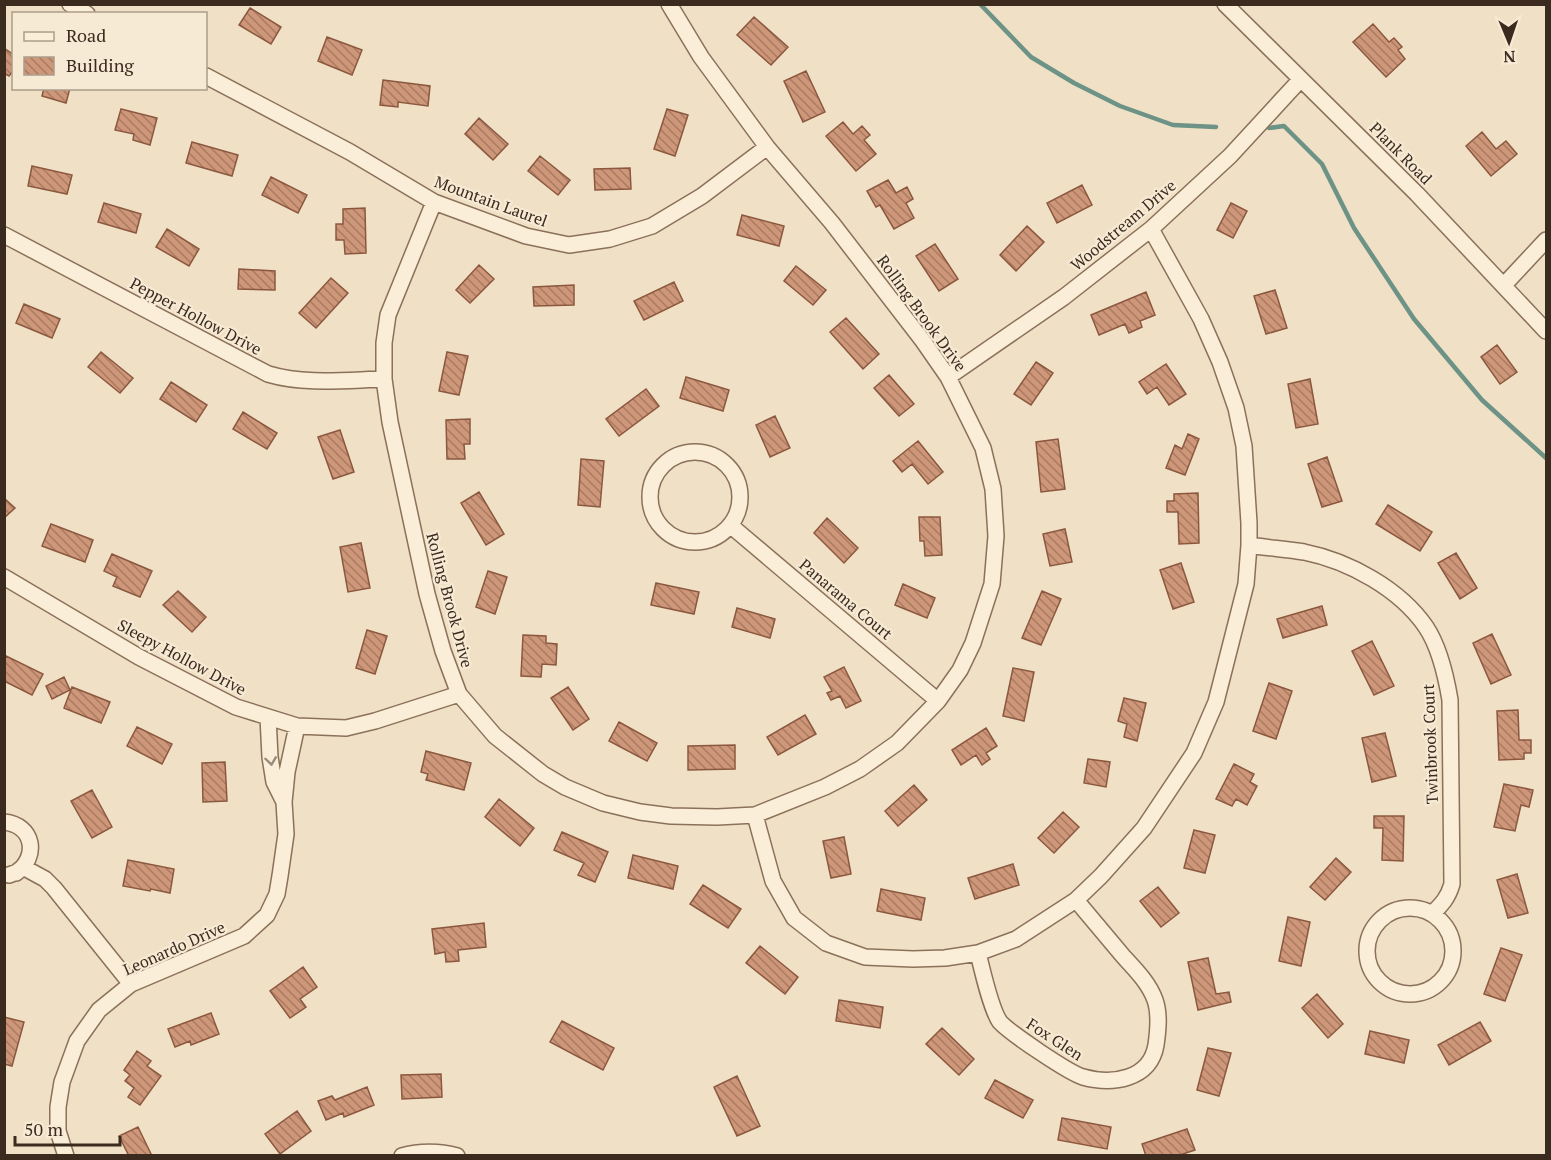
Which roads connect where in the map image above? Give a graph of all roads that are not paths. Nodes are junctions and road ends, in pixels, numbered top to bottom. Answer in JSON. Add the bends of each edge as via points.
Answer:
{"nodes":[{"id":1,"x":70,"y":4,"type":"edge"},
{"id":2,"x":669,"y":4,"type":"edge"},
{"id":3,"x":1225,"y":4,"type":"edge"},
{"id":4,"x":84,"y":12,"type":"edge"},
{"id":5,"x":207,"y":77,"type":"edge"},
{"id":6,"x":1301,"y":79,"type":"junction"},
{"id":7,"x":767,"y":147,"type":"junction"},
{"id":8,"x":434,"y":202,"type":"junction"},
{"id":9,"x":1152,"y":229,"type":"junction"},
{"id":10,"x":4,"y":235,"type":"edge"},
{"id":11,"x":1546,"y":240,"type":"edge"},
{"id":12,"x":1504,"y":285,"type":"junction"},
{"id":13,"x":1546,"y":332,"type":"edge"},
{"id":14,"x":948,"y":377,"type":"junction"},
{"id":15,"x":384,"y":379,"type":"junction"},
{"id":16,"x":730,"y":525,"type":"junction"},
{"id":17,"x":1249,"y":545,"type":"junction"},
{"id":18,"x":4,"y":577,"type":"edge"},
{"id":19,"x":459,"y":693,"type":"junction"},
{"id":20,"x":938,"y":701,"type":"junction"},
{"id":21,"x":268,"y":717,"type":"junction"},
{"id":22,"x":297,"y":726,"type":"junction"},
{"id":23,"x":284,"y":802,"type":"junction"},
{"id":24,"x":755,"y":815,"type":"junction"},
{"id":25,"x":4,"y":822,"type":"edge"},
{"id":26,"x":23,"y":867,"type":"junction"},
{"id":27,"x":4,"y":876,"type":"edge"},
{"id":28,"x":1076,"y":900,"type":"junction"},
{"id":29,"x":1432,"y":914,"type":"junction"},
{"id":30,"x":978,"y":953,"type":"junction"},
{"id":31,"x":131,"y":984,"type":"junction"},
{"id":32,"x":66,"y":1155,"type":"edge"},
{"id":33,"x":402,"y":1155,"type":"edge"},
{"id":34,"x":457,"y":1155,"type":"edge"}],
"edges":[{"from":1,"to":4,"type":"street"},
{"from":2,"to":7,"type":"street","name":"Rolling Brook Drive","via":[[701,57]]},
{"from":3,"to":6,"type":"street","name":"Plank Road"},
{"from":5,"to":8,"type":"street","name":"Mountain Laurel","via":[[350,152]]},
{"from":6,"to":9,"type":"street","name":"Woodstream Drive","via":[[1230,156]]},
{"from":6,"to":12,"type":"street","name":"Plank Road"},
{"from":7,"to":8,"type":"street","name":"Mountain Laurel","via":[[702,196],[652,226],[610,239],[569,245],[526,236]]},
{"from":7,"to":14,"type":"street","name":"Rolling Brook Drive","via":[[832,223]]},
{"from":8,"to":15,"type":"street","name":"Rolling Brook Drive","via":[[388,315]]},
{"from":9,"to":14,"type":"street","name":"Woodstream Drive","via":[[1064,297]]},
{"from":9,"to":17,"type":"street","via":[[1202,319],[1236,408],[1244,446]]},
{"from":10,"to":15,"type":"street","name":"Pepper Hollow Drive","via":[[268,374],[303,380]]},
{"from":11,"to":12,"type":"street"},
{"from":12,"to":13,"type":"street","name":"Plank Road"},
{"from":14,"to":20,"type":"street","name":"Rolling Brook Drive","via":[[982,448],[993,489],[996,536],[992,584],[973,643]]},
{"from":15,"to":19,"type":"street","name":"Rolling Brook Drive","via":[[427,594]]},
{"from":16,"to":16,"type":"street","via":[[717,537],[700,542],[683,540],[668,532],[656,519],[651,503],[652,485],[660,470],[690,453],[708,454],[723,462],[735,476],[740,492],[738,510]]},
{"from":16,"to":20,"type":"street","name":"Panarama Court"},
{"from":17,"to":28,"type":"street","via":[[1246,584],[1223,679],[1194,753],[1144,828]]},
{"from":17,"to":29,"type":"street","name":"Twinbrook Court","via":[[1305,553],[1348,566],[1387,587],[1427,628],[1440,656],[1450,700],[1452,884],[1444,903]]},
{"from":18,"to":21,"type":"street","name":"Sleepy Hollow Drive","via":[[139,657],[236,707]]},
{"from":19,"to":22,"type":"street","name":"Sleepy Hollow Drive","via":[[346,728]]},
{"from":19,"to":24,"type":"street","name":"Rolling Brook Drive","via":[[495,736],[543,774],[593,799],[671,816]]},
{"from":20,"to":24,"type":"street","name":"Rolling Brook Drive","via":[[897,743],[860,769]]},
{"from":21,"to":22,"type":"street","name":"Sleepy Hollow Drive"},
{"from":21,"to":23,"type":"street","name":"Leonardo Drive","one_way":true,"via":[[274,782]]},
{"from":22,"to":23,"type":"street","name":"Leonardo Drive"},
{"from":23,"to":31,"type":"street","name":"Leonardo Drive","via":[[286,834],[280,876],[267,915],[244,936]]},
{"from":24,"to":30,"type":"street","via":[[773,881],[794,918],[826,943],[865,957],[945,958]]},
{"from":25,"to":26,"type":"street","via":[[18,825],[28,838],[30,853]]},
{"from":26,"to":27,"type":"street"},
{"from":26,"to":31,"type":"street","via":[[54,888]]},
{"from":28,"to":30,"type":"street","via":[[1016,939]]},
{"from":28,"to":30,"type":"street","name":"Fox Glen","via":[[1147,984],[1155,1000],[1155,1051],[1148,1065],[1135,1076],[1116,1080],[1082,1077],[1008,1029],[993,1007]]},
{"from":29,"to":29,"type":"street","via":[[1445,924],[1452,939],[1453,956],[1448,971],[1438,984],[1423,992],[1399,993],[1384,985],[1369,964],[1367,947],[1372,930],[1383,917],[1399,909],[1416,908]]},
{"from":31,"to":32,"type":"street","name":"Leonardo Drive","via":[[99,1010],[77,1041],[62,1082],[58,1107],[58,1131]]},
{"from":33,"to":34,"type":"street"}]}
